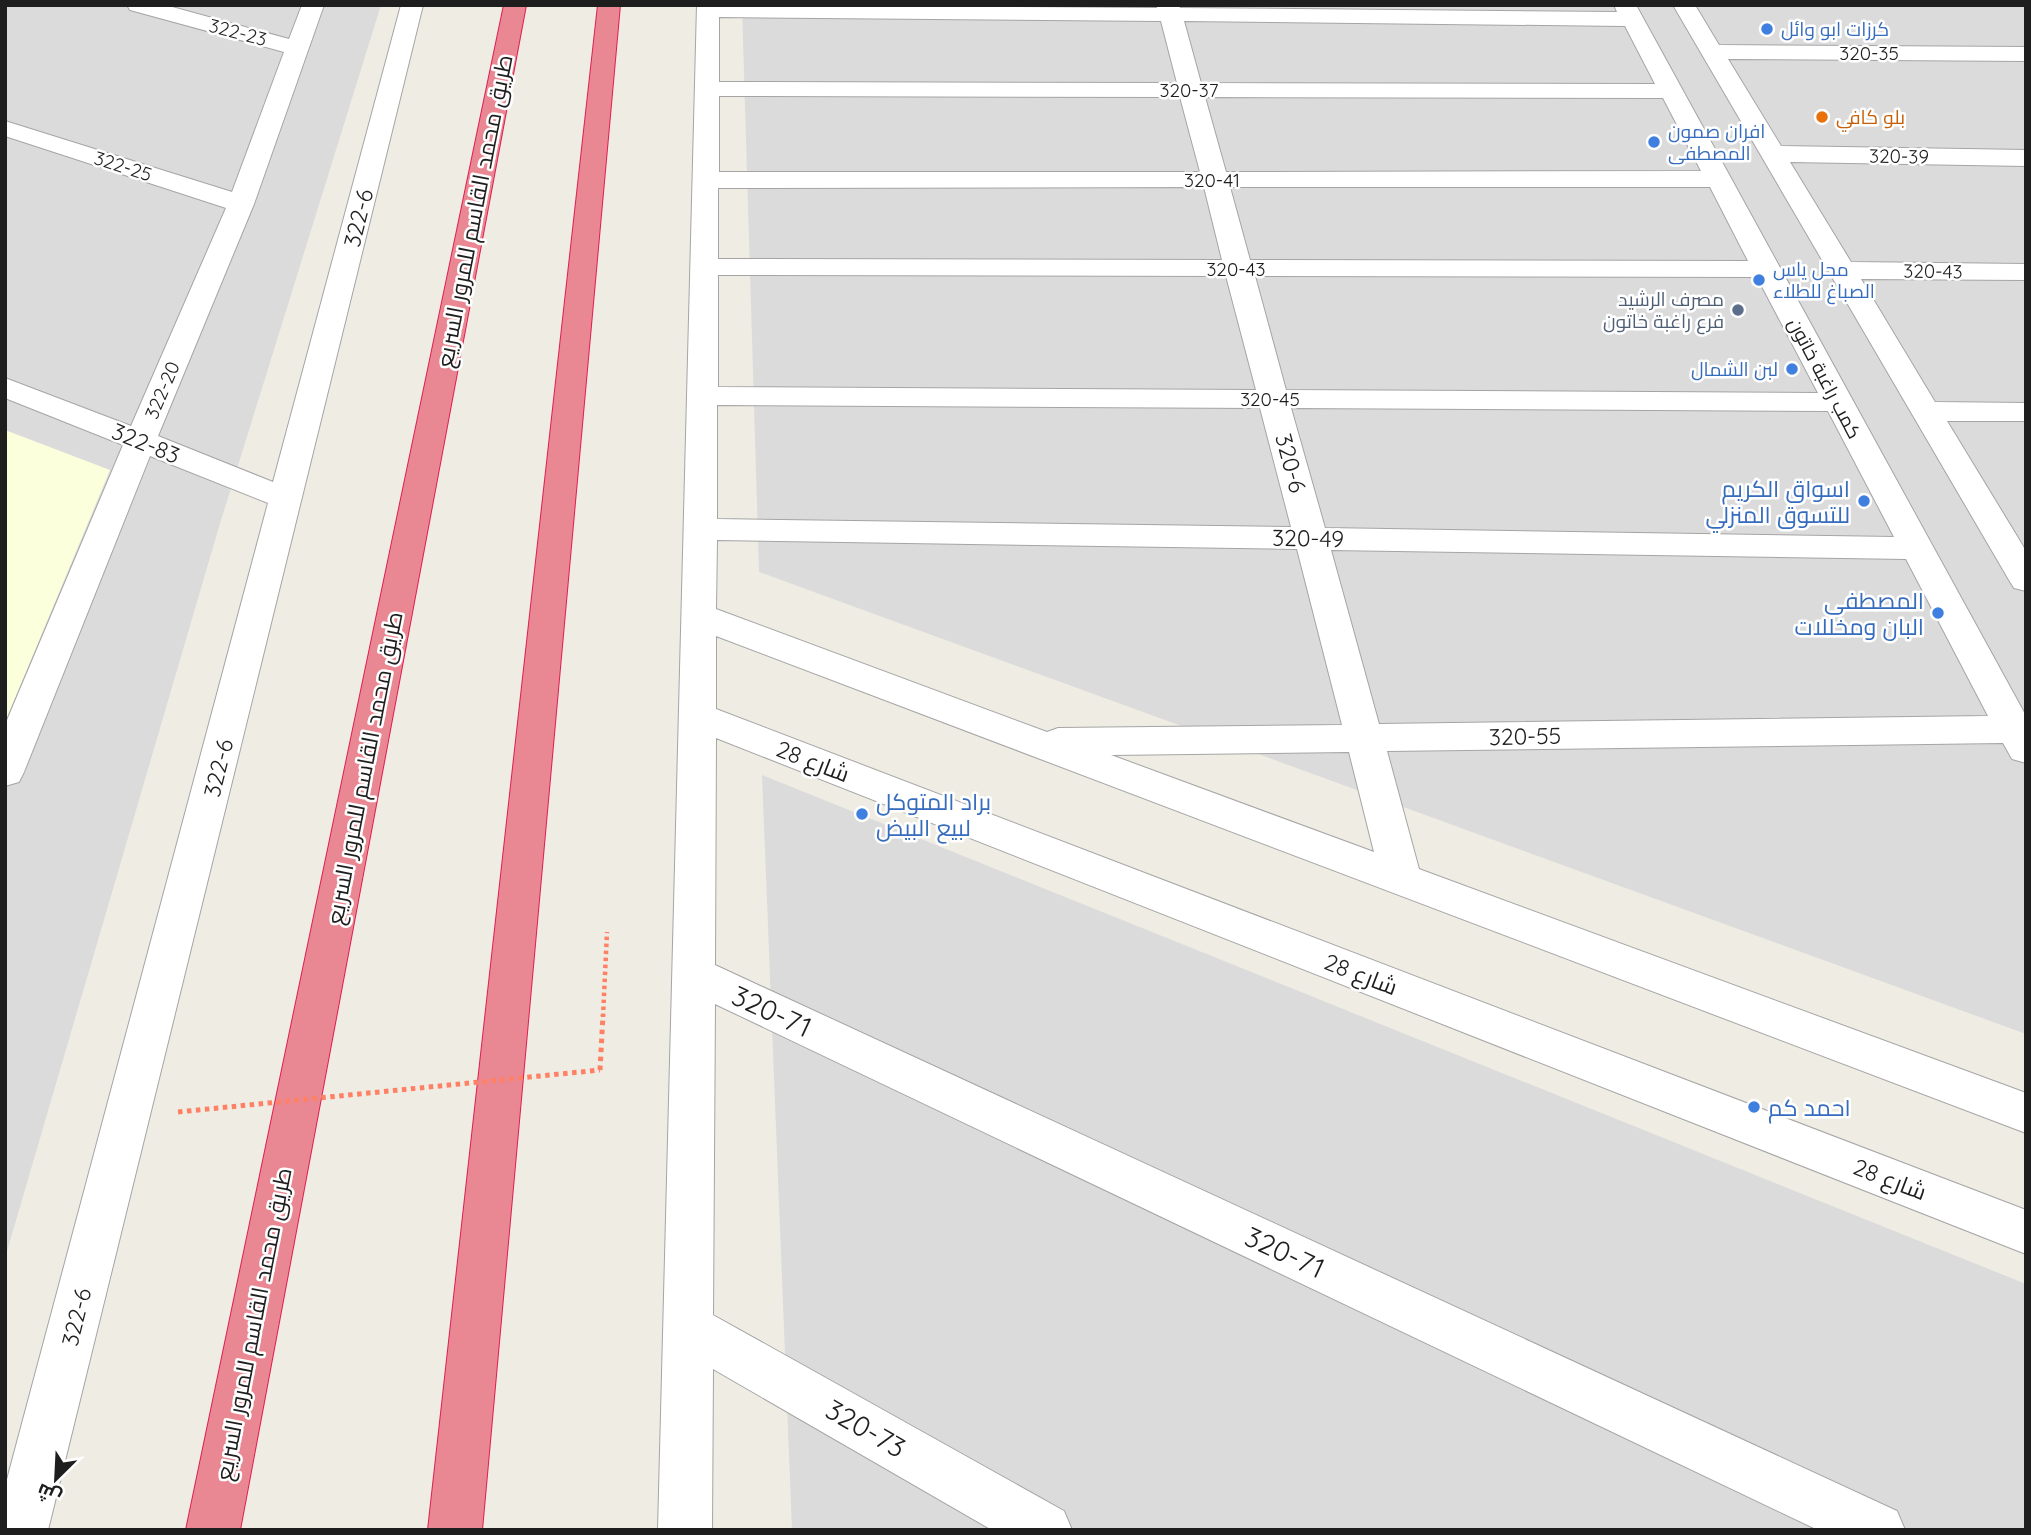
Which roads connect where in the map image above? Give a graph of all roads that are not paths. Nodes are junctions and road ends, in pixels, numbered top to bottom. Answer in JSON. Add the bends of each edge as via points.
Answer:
{"nodes":[{"id":1,"x":138,"y":5,"type":"edge"},
{"id":2,"x":313,"y":5,"type":"edge"},
{"id":3,"x":412,"y":5,"type":"edge"},
{"id":4,"x":515,"y":5,"type":"edge"},
{"id":5,"x":609,"y":5,"type":"edge"},
{"id":6,"x":1684,"y":5,"type":"edge"},
{"id":7,"x":708,"y":8,"type":"edge"},
{"id":8,"x":1169,"y":10,"type":"edge"},
{"id":9,"x":1629,"y":12,"type":"edge"},
{"id":10,"x":296,"y":48,"type":"junction"},
{"id":11,"x":1712,"y":52,"type":"junction"},
{"id":12,"x":2026,"y":54,"type":"edge"},
{"id":13,"x":707,"y":89,"type":"junction"},
{"id":14,"x":1191,"y":90,"type":"junction"},
{"id":15,"x":1671,"y":92,"type":"junction"},
{"id":16,"x":5,"y":128,"type":"edge"},
{"id":17,"x":1772,"y":154,"type":"junction"},
{"id":18,"x":2026,"y":158,"type":"edge"},
{"id":19,"x":1719,"y":179,"type":"junction"},
{"id":20,"x":705,"y":180,"type":"junction"},
{"id":21,"x":1214,"y":180,"type":"junction"},
{"id":22,"x":241,"y":204,"type":"junction"},
{"id":23,"x":704,"y":267,"type":"junction"},
{"id":24,"x":1238,"y":269,"type":"junction"},
{"id":25,"x":1767,"y":269,"type":"junction"},
{"id":26,"x":1841,"y":270,"type":"junction"},
{"id":27,"x":2026,"y":272,"type":"edge"},
{"id":28,"x":5,"y":387,"type":"edge"},
{"id":29,"x":702,"y":396,"type":"junction"},
{"id":30,"x":1274,"y":399,"type":"junction"},
{"id":31,"x":1838,"y":402,"type":"junction"},
{"id":32,"x":1925,"y":411,"type":"junction"},
{"id":33,"x":2026,"y":412,"type":"edge"},
{"id":34,"x":140,"y":441,"type":"junction"},
{"id":35,"x":287,"y":499,"type":"junction"},
{"id":36,"x":699,"y":529,"type":"junction"},
{"id":37,"x":1311,"y":538,"type":"junction"},
{"id":38,"x":1917,"y":548,"type":"junction"},
{"id":39,"x":2026,"y":580,"type":"edge"},
{"id":40,"x":699,"y":616,"type":"junction"},
{"id":41,"x":696,"y":716,"type":"junction"},
{"id":42,"x":1364,"y":738,"type":"junction"},
{"id":43,"x":2020,"y":740,"type":"edge"},
{"id":44,"x":1034,"y":742,"type":"junction"},
{"id":45,"x":5,"y":772,"type":"edge"},
{"id":46,"x":1402,"y":880,"type":"junction"},
{"id":47,"x":692,"y":974,"type":"junction"},
{"id":48,"x":2026,"y":1113,"type":"edge"},
{"id":49,"x":2026,"y":1232,"type":"edge"},
{"id":50,"x":687,"y":1327,"type":"junction"},
{"id":51,"x":21,"y":1530,"type":"edge"},
{"id":52,"x":212,"y":1530,"type":"edge"},
{"id":53,"x":455,"y":1530,"type":"edge"},
{"id":54,"x":685,"y":1530,"type":"edge"},
{"id":55,"x":1045,"y":1530,"type":"edge"},
{"id":56,"x":1878,"y":1530,"type":"edge"}],
"edges":[{"from":1,"to":10,"type":"street","name":"322-23"},
{"from":2,"to":10,"type":"street","name":"322-20"},
{"from":3,"to":35,"type":"street","name":"322-6"},
{"from":4,"to":52,"type":"highway","name":"طريق محمد القاسم للمرور السريع"},
{"from":5,"to":53,"type":"highway"},
{"from":6,"to":11,"type":"street"},
{"from":7,"to":8,"type":"street"},
{"from":7,"to":13,"type":"street"},
{"from":8,"to":9,"type":"street"},
{"from":8,"to":14,"type":"street","name":"320-6"},
{"from":9,"to":15,"type":"street","name":"كمب راغبة خاتون"},
{"from":10,"to":22,"type":"street","name":"322-20"},
{"from":11,"to":12,"type":"street","name":"320-35"},
{"from":11,"to":17,"type":"street"},
{"from":13,"to":14,"type":"street","name":"320-37"},
{"from":13,"to":20,"type":"street"},
{"from":14,"to":15,"type":"street","name":"320-37"},
{"from":14,"to":21,"type":"street","name":"320-6"},
{"from":15,"to":19,"type":"street","name":"كمب راغبة خاتون"},
{"from":16,"to":22,"type":"street","name":"322-25"},
{"from":17,"to":18,"type":"street","name":"320-39"},
{"from":17,"to":26,"type":"street"},
{"from":19,"to":21,"type":"street","name":"320-41"},
{"from":19,"to":25,"type":"street","name":"كمب راغبة خاتون"},
{"from":20,"to":21,"type":"street","name":"320-41"},
{"from":20,"to":23,"type":"street"},
{"from":21,"to":24,"type":"street","name":"320-6"},
{"from":22,"to":34,"type":"street","name":"322-20"},
{"from":23,"to":24,"type":"street","name":"320-43"},
{"from":23,"to":29,"type":"street"},
{"from":24,"to":25,"type":"street","name":"320-43"},
{"from":24,"to":30,"type":"street","name":"320-6"},
{"from":25,"to":31,"type":"street","name":"كمب راغبة خاتون"},
{"from":26,"to":27,"type":"street","name":"320-43"},
{"from":26,"to":32,"type":"street"},
{"from":28,"to":34,"type":"street","name":"322-83"},
{"from":29,"to":30,"type":"street","name":"320-45"},
{"from":29,"to":36,"type":"street"},
{"from":30,"to":31,"type":"street","name":"320-45"},
{"from":30,"to":37,"type":"street","name":"320-6"},
{"from":31,"to":38,"type":"street","name":"كمب راغبة خاتون"},
{"from":32,"to":33,"type":"street"},
{"from":32,"to":39,"type":"street"},
{"from":34,"to":35,"type":"street","name":"322-83"},
{"from":34,"to":45,"type":"street","name":"322-20"},
{"from":35,"to":51,"type":"street","name":"322-6"},
{"from":36,"to":37,"type":"street","name":"320-49"},
{"from":36,"to":40,"type":"street"},
{"from":37,"to":38,"type":"street","name":"320-49"},
{"from":37,"to":42,"type":"street","name":"320-6"},
{"from":38,"to":43,"type":"street","name":"كمب راغبة خاتون"},
{"from":40,"to":41,"type":"street"},
{"from":40,"to":44,"type":"street"},
{"from":41,"to":47,"type":"street"},
{"from":41,"to":49,"type":"street","name":"شارع 28"},
{"from":42,"to":43,"type":"street","name":"320-55"},
{"from":42,"to":44,"type":"street","name":"320-55"},
{"from":42,"to":46,"type":"street","name":"320-6"},
{"from":44,"to":46,"type":"street"},
{"from":46,"to":48,"type":"street"},
{"from":47,"to":50,"type":"street"},
{"from":47,"to":56,"type":"street","name":"320-71"},
{"from":50,"to":54,"type":"street"},
{"from":50,"to":55,"type":"street","name":"320-73"}]}
